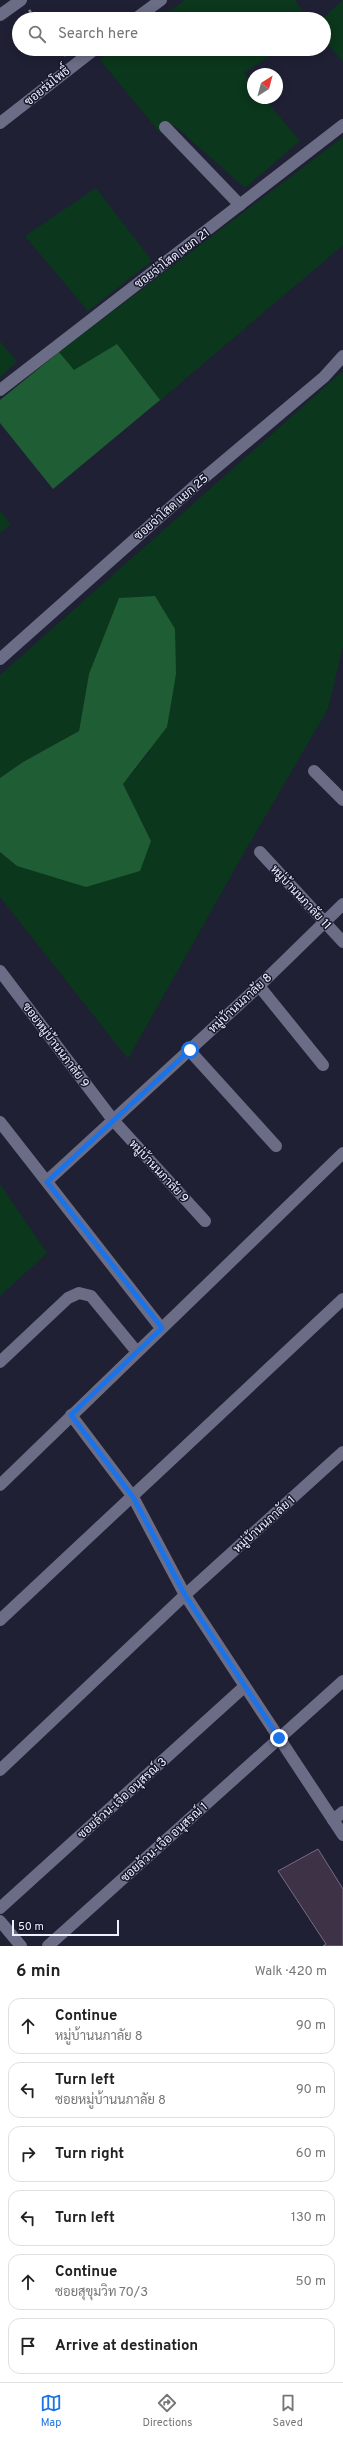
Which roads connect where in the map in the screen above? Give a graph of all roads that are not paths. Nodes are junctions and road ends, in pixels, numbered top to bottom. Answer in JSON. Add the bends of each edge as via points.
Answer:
{"nodes":[{"id":1,"x":21,"y":0,"type":"edge"},
{"id":2,"x":161,"y":0,"type":"edge"},
{"id":3,"x":145,"y":12,"type":"edge"},
{"id":4,"x":0,"y":15,"type":"edge"},
{"id":5,"x":86,"y":56,"type":"edge"},
{"id":6,"x":0,"y":123,"type":"edge"},
{"id":7,"x":343,"y":125,"type":"edge"},
{"id":8,"x":165,"y":127,"type":"dead end"},
{"id":9,"x":240,"y":205,"type":"junction"},
{"id":10,"x":343,"y":356,"type":"edge"},
{"id":11,"x":0,"y":390,"type":"edge"},
{"id":12,"x":0,"y":659,"type":"edge"},
{"id":13,"x":314,"y":771,"type":"dead end"},
{"id":14,"x":343,"y":800,"type":"edge"},
{"id":15,"x":260,"y":852,"type":"dead end"},
{"id":16,"x":343,"y":904,"type":"edge"},
{"id":17,"x":324,"y":922,"type":"junction"},
{"id":18,"x":343,"y":942,"type":"edge"},
{"id":19,"x":0,"y":970,"type":"edge"},
{"id":20,"x":259,"y":986,"type":"junction"},
{"id":21,"x":190,"y":1050,"type":"junction"},
{"id":22,"x":323,"y":1065,"type":"dead end"},
{"id":23,"x":113,"y":1120,"type":"junction"},
{"id":24,"x":0,"y":1122,"type":"edge"},
{"id":25,"x":276,"y":1146,"type":"dead end"},
{"id":26,"x":343,"y":1154,"type":"edge"},
{"id":27,"x":47,"y":1182,"type":"junction"},
{"id":28,"x":205,"y":1221,"type":"dead end"},
{"id":29,"x":343,"y":1299,"type":"edge"},
{"id":30,"x":162,"y":1328,"type":"junction"},
{"id":31,"x":137,"y":1352,"type":"junction"},
{"id":32,"x":0,"y":1362,"type":"edge"},
{"id":33,"x":71,"y":1415,"type":"junction"},
{"id":34,"x":343,"y":1452,"type":"edge"},
{"id":35,"x":0,"y":1485,"type":"edge"},
{"id":36,"x":133,"y":1497,"type":"junction"},
{"id":37,"x":185,"y":1595,"type":"junction"},
{"id":38,"x":0,"y":1620,"type":"edge"},
{"id":39,"x":343,"y":1681,"type":"edge"},
{"id":40,"x":244,"y":1687,"type":"junction"},
{"id":41,"x":279,"y":1738,"type":"junction"},
{"id":42,"x":0,"y":1770,"type":"edge"},
{"id":43,"x":343,"y":1812,"type":"edge"},
{"id":44,"x":333,"y":1820,"type":"junction"},
{"id":45,"x":343,"y":1835,"type":"edge"},
{"id":46,"x":0,"y":1908,"type":"edge"},
{"id":47,"x":0,"y":1921,"type":"edge"},
{"id":48,"x":21,"y":1946,"type":"edge"},
{"id":49,"x":48,"y":1946,"type":"edge"}],
"edges":[{"from":1,"to":4,"type":"street"},
{"from":2,"to":3,"type":"street"},
{"from":5,"to":6,"type":"street","name":"ซอยร่มโพธิ์"},
{"from":7,"to":9,"type":"street","name":"ซอยจ่าโสด แยก 21"},
{"from":8,"to":9,"type":"street"},
{"from":9,"to":11,"type":"street","name":"ซอยจ่าโสด แยก 21"},
{"from":10,"to":12,"type":"street","name":"ซอยจ่าโสด แยก 25","via":[[324,377],[199,482]]},
{"from":13,"to":14,"type":"street"},
{"from":15,"to":17,"type":"street","name":"หมู่บ้านนภาลัย 11"},
{"from":16,"to":17,"type":"street","name":"หมู่บ้านนภาลัย 8"},
{"from":17,"to":18,"type":"street","name":"หมู่บ้านนภาลัย 11"},
{"from":17,"to":20,"type":"street","name":"หมู่บ้านนภาลัย 8"},
{"from":19,"to":23,"type":"street","name":"ซอยหมู่บ้านนภาลัย 9"},
{"from":20,"to":21,"type":"street","name":"หมู่บ้านนภาลัย 8"},
{"from":20,"to":22,"type":"street"},
{"from":21,"to":23,"type":"street","name":"หมู่บ้านนภาลัย 8"},
{"from":21,"to":25,"type":"street"},
{"from":23,"to":27,"type":"street","name":"หมู่บ้านนภาลัย 8"},
{"from":23,"to":28,"type":"street","name":"หมู่บ้านนภาลัย 9"},
{"from":24,"to":27,"type":"street"},
{"from":26,"to":30,"type":"street"},
{"from":27,"to":30,"type":"street"},
{"from":29,"to":36,"type":"street"},
{"from":30,"to":31,"type":"street"},
{"from":31,"to":32,"type":"street","via":[[91,1296],[79,1293],[68,1298]]},
{"from":31,"to":33,"type":"street"},
{"from":33,"to":35,"type":"street"},
{"from":33,"to":36,"type":"street"},
{"from":34,"to":37,"type":"street","name":"หมู่บ้านนภาลัย 1"},
{"from":36,"to":37,"type":"street"},
{"from":36,"to":38,"type":"street"},
{"from":37,"to":40,"type":"street"},
{"from":37,"to":42,"type":"street","name":"หมู่บ้านนภาลัย 1"},
{"from":39,"to":41,"type":"street","name":"ซอยล้วน-เจือ อนุสรณ์ 1"},
{"from":40,"to":41,"type":"street"},
{"from":40,"to":46,"type":"street","name":"ซอยล้วน-เจือ อนุสรณ์ 3"},
{"from":41,"to":44,"type":"street"},
{"from":41,"to":49,"type":"street","name":"ซอยล้วน-เจือ อนุสรณ์ 1"},
{"from":43,"to":44,"type":"street"},
{"from":44,"to":45,"type":"street"},
{"from":47,"to":48,"type":"street"}]}
